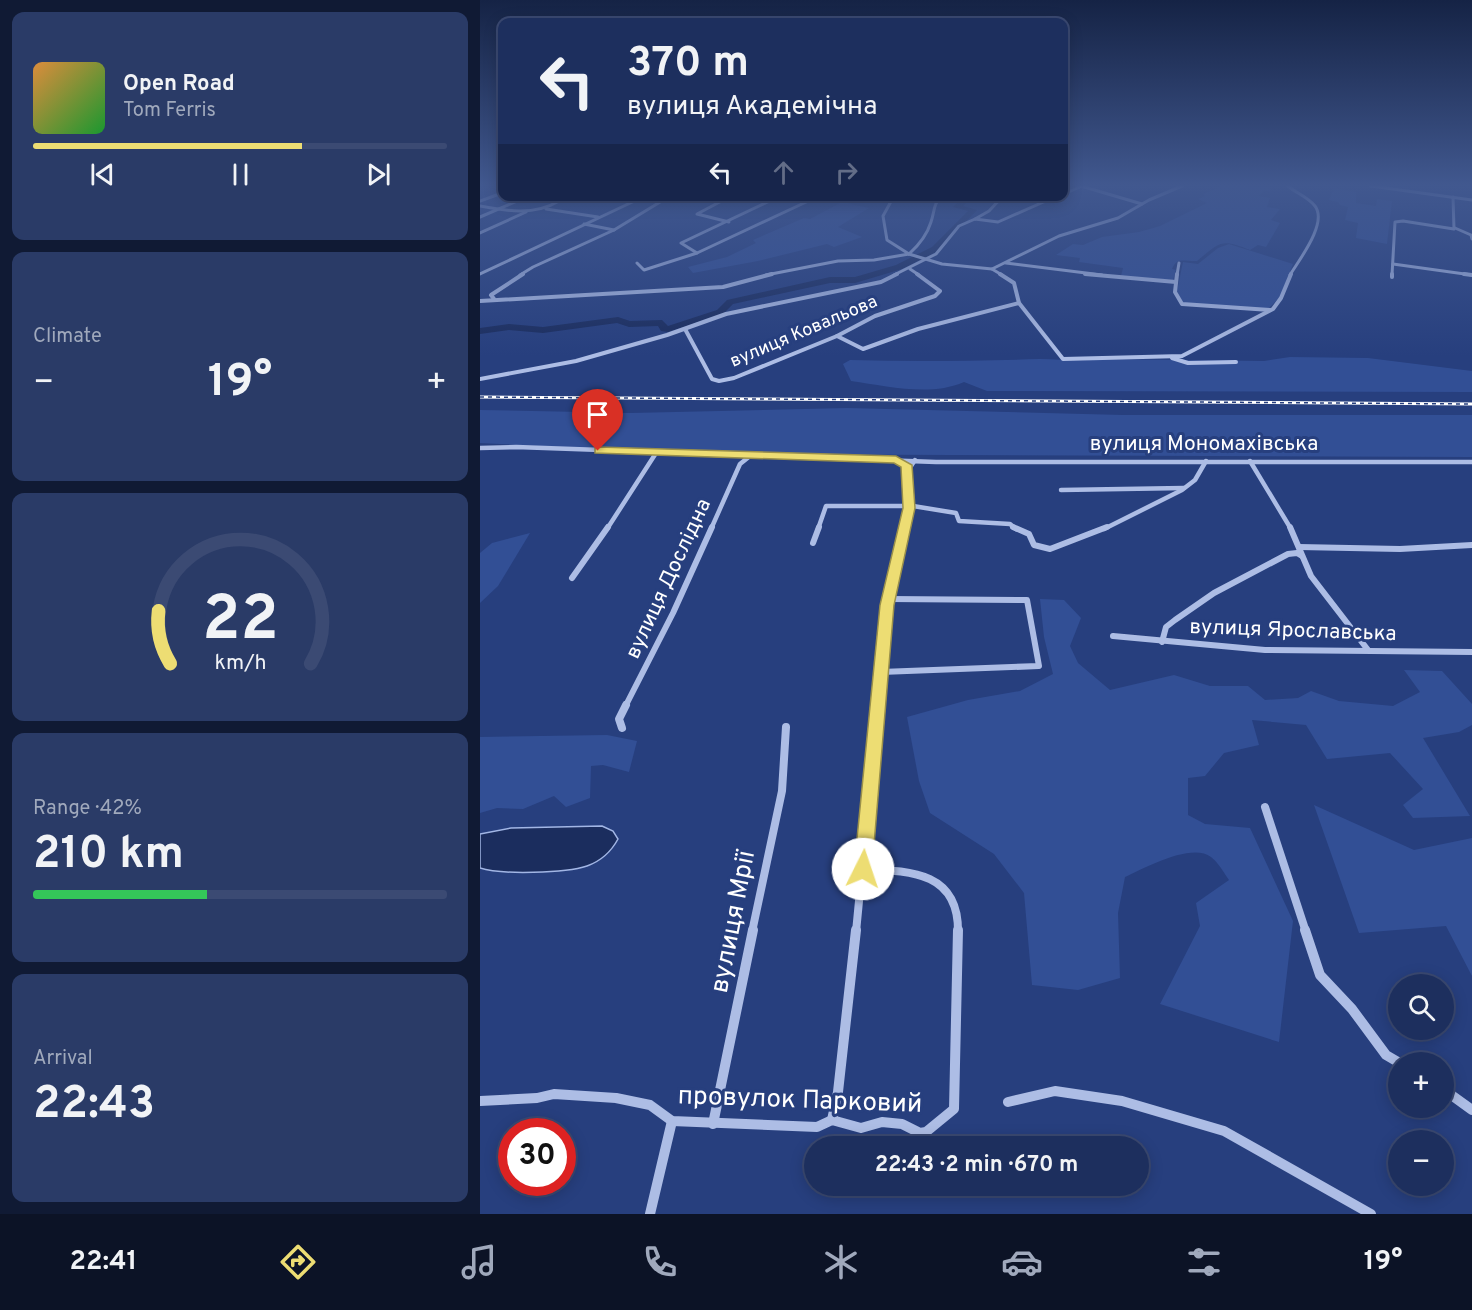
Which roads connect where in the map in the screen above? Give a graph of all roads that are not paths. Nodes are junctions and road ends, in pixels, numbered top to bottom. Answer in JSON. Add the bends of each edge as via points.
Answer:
{"nodes":[{"id":1,"x":545,"y":243,"type":"edge"},
{"id":2,"x":586,"y":243,"type":"edge"},
{"id":3,"x":682,"y":243,"type":"edge"},
{"id":4,"x":719,"y":243,"type":"edge"},
{"id":5,"x":891,"y":243,"type":"edge"},
{"id":6,"x":921,"y":243,"type":"edge"},
{"id":7,"x":945,"y":243,"type":"edge"},
{"id":8,"x":1043,"y":243,"type":"edge"},
{"id":9,"x":1310,"y":243,"type":"edge"},
{"id":10,"x":1392,"y":243,"type":"edge"},
{"id":11,"x":697,"y":253,"type":"junction"},
{"id":12,"x":909,"y":254,"type":"junction"},
{"id":13,"x":927,"y":260,"type":"junction"},
{"id":14,"x":637,"y":263,"type":"dead end"},
{"id":15,"x":1006,"y":263,"type":"junction"},
{"id":16,"x":1393,"y":264,"type":"junction"},
{"id":17,"x":910,"y":269,"type":"junction"},
{"id":18,"x":992,"y":269,"type":"junction"},
{"id":19,"x":1178,"y":271,"type":"dead end"},
{"id":20,"x":480,"y":274,"type":"edge"},
{"id":21,"x":1472,"y":275,"type":"edge"},
{"id":22,"x":1392,"y":276,"type":"dead end"},
{"id":23,"x":1176,"y":282,"type":"junction"},
{"id":24,"x":494,"y":299,"type":"junction"},
{"id":25,"x":480,"y":301,"type":"edge"},
{"id":26,"x":1019,"y":303,"type":"junction"},
{"id":27,"x":1254,"y":309,"type":"junction"},
{"id":28,"x":1270,"y":310,"type":"junction"},
{"id":29,"x":1261,"y":315,"type":"junction"},
{"id":30,"x":685,"y":329,"type":"junction"},
{"id":31,"x":837,"y":336,"type":"junction"},
{"id":32,"x":1172,"y":358,"type":"junction"},
{"id":33,"x":1236,"y":362,"type":"dead end"},
{"id":34,"x":480,"y":379,"type":"edge"},
{"id":35,"x":480,"y":448,"type":"edge"},
{"id":36,"x":656,"y":453,"type":"junction"},
{"id":37,"x":738,"y":455,"type":"junction"},
{"id":38,"x":751,"y":456,"type":"junction"},
{"id":39,"x":896,"y":460,"type":"junction"},
{"id":40,"x":915,"y":460,"type":"junction"},
{"id":41,"x":1206,"y":461,"type":"junction"},
{"id":42,"x":1250,"y":461,"type":"junction"},
{"id":43,"x":742,"y":462,"type":"junction"},
{"id":44,"x":1472,"y":462,"type":"edge"},
{"id":45,"x":909,"y":469,"type":"junction"},
{"id":46,"x":1185,"y":488,"type":"junction"},
{"id":47,"x":1061,"y":490,"type":"dead end"},
{"id":48,"x":909,"y":508,"type":"junction"},
{"id":49,"x":813,"y":543,"type":"dead end"},
{"id":50,"x":1472,"y":545,"type":"edge"},
{"id":51,"x":1299,"y":547,"type":"junction"},
{"id":52,"x":1303,"y":557,"type":"junction"},
{"id":53,"x":572,"y":578,"type":"dead end"},
{"id":54,"x":889,"y":600,"type":"junction"},
{"id":55,"x":1113,"y":636,"type":"dead end"},
{"id":56,"x":1162,"y":642,"type":"junction"},
{"id":57,"x":1368,"y":650,"type":"junction"},
{"id":58,"x":1472,"y":652,"type":"edge"},
{"id":59,"x":881,"y":672,"type":"junction"},
{"id":60,"x":786,"y":727,"type":"dead end"},
{"id":61,"x":622,"y":728,"type":"dead end"},
{"id":62,"x":1265,"y":807,"type":"dead end"},
{"id":63,"x":863,"y":869,"type":"junction"},
{"id":64,"x":1388,"y":1056,"type":"edge"},
{"id":65,"x":1454,"y":1097,"type":"edge"},
{"id":66,"x":484,"y":1101,"type":"edge"},
{"id":67,"x":1008,"y":1102,"type":"dead end"},
{"id":68,"x":1472,"y":1110,"type":"edge"},
{"id":69,"x":832,"y":1120,"type":"junction"},
{"id":70,"x":672,"y":1121,"type":"junction"},
{"id":71,"x":713,"y":1124,"type":"junction"},
{"id":72,"x":650,"y":1214,"type":"edge"},
{"id":73,"x":1371,"y":1214,"type":"edge"}],
"edges":[{"from":1,"to":20,"type":"street"},
{"from":2,"to":24,"type":"street","via":[[533,267],[491,295]]},
{"from":3,"to":11,"type":"street"},
{"from":4,"to":11,"type":"street"},
{"from":5,"to":12,"type":"street"},
{"from":6,"to":12,"type":"street"},
{"from":7,"to":13,"type":"street","name":"вулиця Ковальова"},
{"from":8,"to":15,"type":"street"},
{"from":9,"to":28,"type":"street","via":[[1288,278],[1282,298]]},
{"from":10,"to":16,"type":"street"},
{"from":11,"to":14,"type":"street","via":[[644,270]]},
{"from":12,"to":13,"type":"street"},
{"from":12,"to":24,"type":"street","via":[[838,261],[723,287]]},
{"from":13,"to":17,"type":"street","name":"вулиця Ковальова"},
{"from":13,"to":18,"type":"street"},
{"from":15,"to":18,"type":"street"},
{"from":15,"to":23,"type":"street"},
{"from":16,"to":21,"type":"street"},
{"from":16,"to":22,"type":"street"},
{"from":17,"to":30,"type":"street","name":"вулиця Ковальова","via":[[881,282],[726,314]]},
{"from":17,"to":31,"type":"street","name":"вулиця Ковальова","via":[[940,291],[935,297],[875,316]]},
{"from":18,"to":26,"type":"street","via":[[1014,283]]},
{"from":19,"to":23,"type":"street"},
{"from":23,"to":27,"type":"street","via":[[1175,292],[1184,305]]},
{"from":24,"to":25,"type":"street"},
{"from":26,"to":31,"type":"street","via":[[918,329],[863,349]]},
{"from":26,"to":32,"type":"street","via":[[1063,359]]},
{"from":27,"to":28,"type":"street"},
{"from":27,"to":29,"type":"street"},
{"from":28,"to":29,"type":"street"},
{"from":29,"to":32,"type":"street","via":[[1206,345]]},
{"from":30,"to":31,"type":"street","name":"вулиця Ковальова","via":[[712,379],[719,381]]},
{"from":30,"to":34,"type":"street","via":[[576,361]]},
{"from":32,"to":33,"type":"street","via":[[1188,363]]},
{"from":35,"to":36,"type":"street","name":"вулиця Мономахівська"},
{"from":36,"to":37,"type":"street","name":"вулиця Мономахівська"},
{"from":36,"to":53,"type":"street"},
{"from":37,"to":38,"type":"street","name":"вулиця Мономахівська"},
{"from":37,"to":43,"type":"street"},
{"from":38,"to":39,"type":"street","name":"вулиця Мономахівська"},
{"from":38,"to":43,"type":"street"},
{"from":39,"to":40,"type":"street","name":"вулиця Мономахівська"},
{"from":39,"to":45,"type":"street"},
{"from":40,"to":41,"type":"street","name":"вулиця Мономахівська"},
{"from":40,"to":45,"type":"street"},
{"from":41,"to":42,"type":"street","name":"вулиця Мономахівська"},
{"from":41,"to":46,"type":"street"},
{"from":42,"to":44,"type":"street","name":"вулиця Мономахівська"},
{"from":42,"to":51,"type":"street"},
{"from":43,"to":61,"type":"street","name":"вулиця Дослідна","via":[[619,719]]},
{"from":45,"to":48,"type":"street"},
{"from":46,"to":47,"type":"street"},
{"from":46,"to":48,"type":"street","via":[[1104,529],[1050,549],[1034,545],[1029,534],[1010,524],[959,521],[957,513]]},
{"from":48,"to":49,"type":"street","via":[[826,506]]},
{"from":48,"to":54,"type":"street"},
{"from":50,"to":51,"type":"street","via":[[1400,549]]},
{"from":51,"to":52,"type":"street"},
{"from":52,"to":56,"type":"street","via":[[1288,554],[1214,593],[1166,627]]},
{"from":52,"to":57,"type":"street","via":[[1317,586]]},
{"from":54,"to":59,"type":"street"},
{"from":54,"to":59,"type":"street","via":[[1027,600],[1039,666]]},
{"from":55,"to":56,"type":"street","name":"вулиця Ярославська"},
{"from":56,"to":57,"type":"street","name":"вулиця Ярославська","via":[[1265,650]]},
{"from":57,"to":58,"type":"street","name":"вулиця Ярославська"},
{"from":59,"to":63,"type":"street"},
{"from":60,"to":71,"type":"street","name":"вулиця Мрії","via":[[785,777]]},
{"from":62,"to":64,"type":"street","via":[[1320,975],[1353,1009]]},
{"from":63,"to":69,"type":"street"},
{"from":63,"to":69,"type":"street","name":"провулок Парковий","via":[[921,874],[940,883],[954,903],[958,921],[954,1109],[920,1133],[902,1124],[882,1122],[861,1128]]},
{"from":65,"to":68,"type":"street"},
{"from":66,"to":70,"type":"street","name":"провулок Парковий","via":[[554,1094],[642,1102]]},
{"from":67,"to":73,"type":"street","via":[[1067,1093],[1122,1101],[1224,1131]]},
{"from":69,"to":71,"type":"street","name":"провулок Парковий","via":[[817,1127]]},
{"from":70,"to":71,"type":"street","name":"провулок Парковий"},
{"from":70,"to":72,"type":"street"}]}
